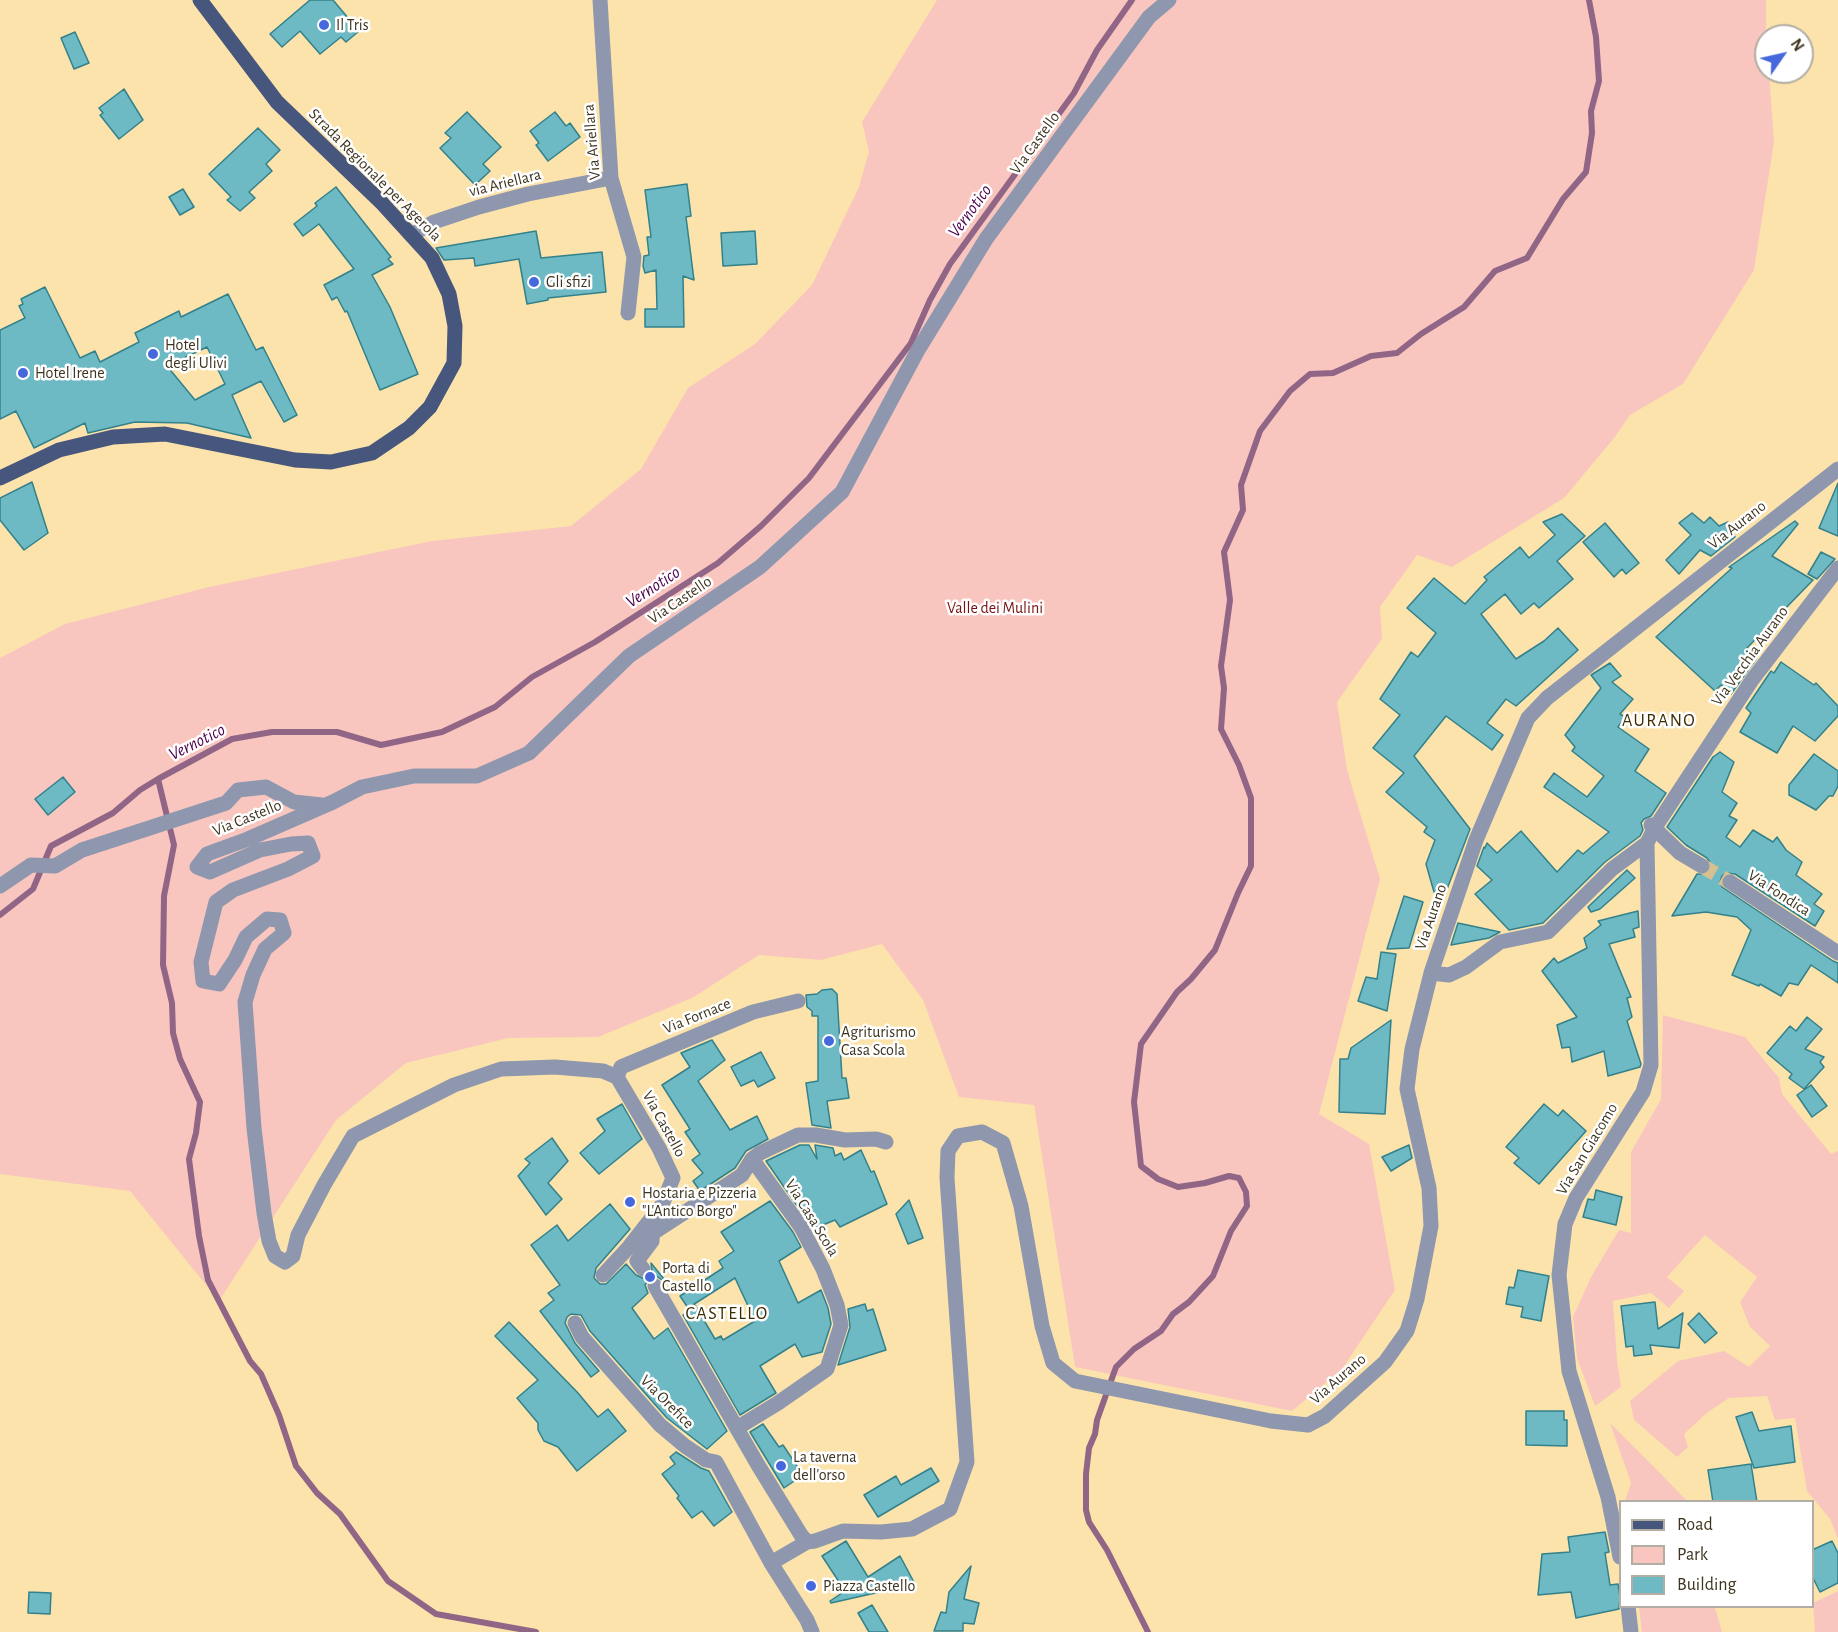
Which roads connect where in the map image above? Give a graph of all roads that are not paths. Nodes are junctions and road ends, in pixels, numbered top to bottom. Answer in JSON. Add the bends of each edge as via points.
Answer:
{"nodes":[{"id":1,"x":200,"y":0,"type":"edge"},
{"id":2,"x":600,"y":0,"type":"edge"},
{"id":3,"x":1169,"y":0,"type":"edge"},
{"id":4,"x":611,"y":178,"type":"junction"},
{"id":5,"x":411,"y":236,"type":"junction"},
{"id":6,"x":628,"y":314,"type":"dead end"},
{"id":7,"x":1838,"y":469,"type":"edge"},
{"id":8,"x":0,"y":478,"type":"edge"},
{"id":9,"x":1838,"y":568,"type":"edge"},
{"id":10,"x":325,"y":805,"type":"junction"},
{"id":11,"x":1652,"y":827,"type":"junction"},
{"id":12,"x":1647,"y":843,"type":"junction"},
{"id":13,"x":1702,"y":866,"type":"tunnel mouth"},
{"id":14,"x":1730,"y":882,"type":"tunnel mouth"},
{"id":15,"x":0,"y":886,"type":"edge"},
{"id":16,"x":1838,"y":953,"type":"edge"},
{"id":17,"x":1431,"y":973,"type":"junction"},
{"id":18,"x":798,"y":1001,"type":"dead end"},
{"id":19,"x":617,"y":1077,"type":"junction"},
{"id":20,"x":886,"y":1142,"type":"dead end"},
{"id":21,"x":752,"y":1159,"type":"junction"},
{"id":22,"x":654,"y":1215,"type":"junction"},
{"id":23,"x":653,"y":1233,"type":"junction"},
{"id":24,"x":643,"y":1269,"type":"dead end"},
{"id":25,"x":603,"y":1275,"type":"dead end"},
{"id":26,"x":655,"y":1286,"type":"dead end"},
{"id":27,"x":575,"y":1323,"type":"dead end"},
{"id":28,"x":737,"y":1428,"type":"junction"},
{"id":29,"x":807,"y":1542,"type":"junction"},
{"id":30,"x":1619,"y":1552,"type":"edge"},
{"id":31,"x":771,"y":1563,"type":"junction"},
{"id":32,"x":1628,"y":1608,"type":"edge"},
{"id":33,"x":812,"y":1631,"type":"edge"},
{"id":34,"x":1631,"y":1632,"type":"edge"}],
"edges":[{"from":1,"to":5,"type":"main road","name":"Strada Regionale per Agerola","via":[[277,102]]},
{"from":2,"to":4,"type":"street","name":"Via Ariellara"},
{"from":3,"to":10,"type":"street","name":"Via Castello","via":[[1149,17],[986,239],[918,350],[842,492],[760,567],[629,656],[529,753],[477,776],[414,776],[362,787]]},
{"from":4,"to":5,"type":"street","name":"via Ariellara","via":[[479,207],[434,222]]},
{"from":4,"to":6,"type":"street","name":"Via Ariellara","via":[[634,257]]},
{"from":5,"to":8,"type":"main road","name":"Strada Regionale per Agerola","via":[[432,258],[449,294],[455,326],[454,363],[430,407],[409,428],[372,453],[331,462],[295,460],[165,434],[113,437],[59,450]]},
{"from":7,"to":17,"type":"street","name":"Via Aurano","via":[[1546,698],[1528,718],[1476,840]]},
{"from":9,"to":11,"type":"street","name":"Via Vecchia Aurano","via":[[1752,680]]},
{"from":10,"to":15,"type":"street","via":[[294,802],[266,787],[238,790],[226,803],[82,850],[55,866],[31,865]]},
{"from":10,"to":19,"type":"street","name":"Via Castello","via":[[207,854],[197,867],[210,872],[260,850],[291,844],[308,843],[313,856],[233,890],[216,902],[201,962],[203,981],[219,984],[246,937],[267,920],[280,920],[284,933],[265,949],[245,1002],[254,1128],[269,1241],[275,1256],[285,1262],[293,1256],[298,1235],[352,1137],[454,1084],[501,1069],[555,1067],[603,1071]]},
{"from":11,"to":12,"type":"street","name":"Via San Giacomo"},
{"from":11,"to":13,"type":"street","via":[[1680,853]]},
{"from":12,"to":17,"type":"street","via":[[1612,869],[1548,932],[1500,942],[1449,975]]},
{"from":12,"to":30,"type":"street","name":"Via San Giacomo","via":[[1651,1065],[1643,1092],[1576,1198],[1565,1224],[1559,1275],[1569,1371],[1608,1497]]},
{"from":14,"to":16,"type":"street","name":"Via Fondica"},
{"from":17,"to":29,"type":"street","name":"Via Aurano","via":[[1412,1049],[1407,1089],[1429,1188],[1431,1226],[1407,1331],[1385,1362],[1325,1416],[1308,1425],[1075,1382],[1053,1363],[1042,1326],[1021,1206],[1003,1143],[982,1132],[958,1137],[948,1151],[947,1178],[967,1462],[950,1509],[912,1529],[843,1531]]},
{"from":18,"to":19,"type":"street","name":"Via Fornace","via":[[753,1012],[621,1067]]},
{"from":19,"to":22,"type":"street","name":"Via Castello","via":[[673,1178]]},
{"from":20,"to":21,"type":"street","via":[[798,1135]]},
{"from":21,"to":23,"type":"street","via":[[742,1175]]},
{"from":21,"to":28,"type":"street","name":"Via Casa Scola","via":[[801,1227],[823,1269],[841,1326],[827,1369]]},
{"from":22,"to":23,"type":"street"},
{"from":22,"to":25,"type":"street"},
{"from":23,"to":24,"type":"street","via":[[638,1261]]},
{"from":26,"to":28,"type":"street"},
{"from":27,"to":31,"type":"street","name":"Via Orefice","via":[[582,1337],[660,1425],[706,1460],[716,1462]]},
{"from":28,"to":29,"type":"street"},
{"from":29,"to":31,"type":"street","name":"Via Aurano"},
{"from":31,"to":33,"type":"street","name":"Via Orefice"},
{"from":32,"to":34,"type":"street"}]}
